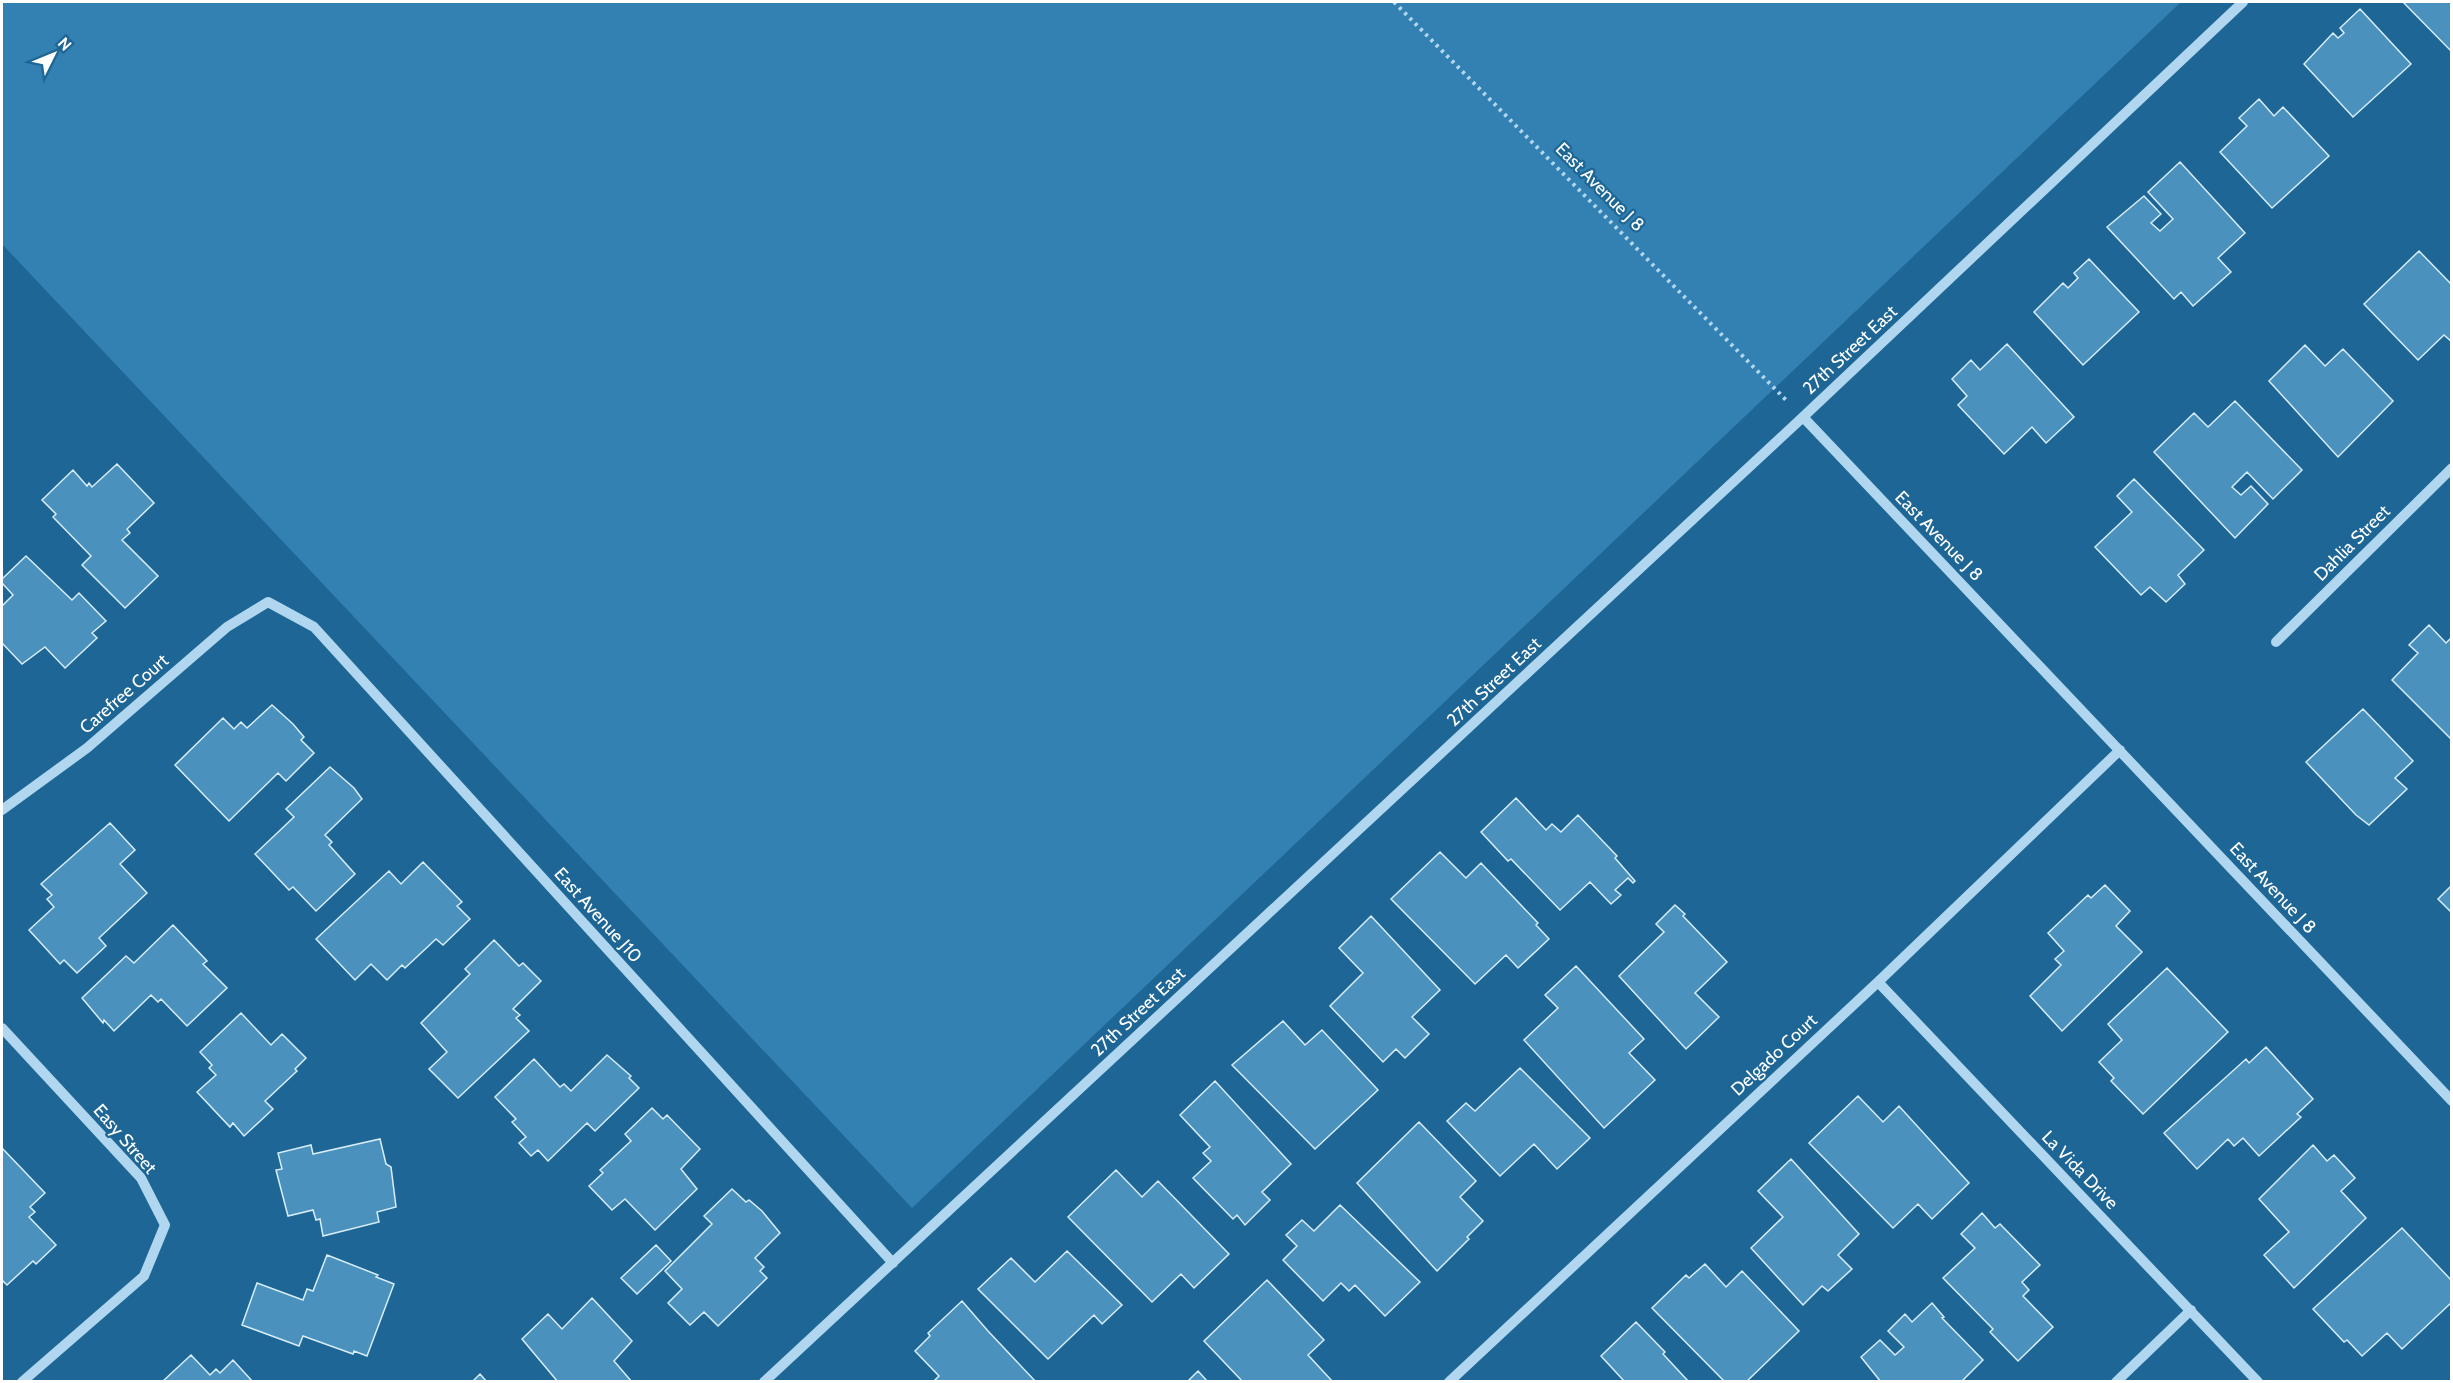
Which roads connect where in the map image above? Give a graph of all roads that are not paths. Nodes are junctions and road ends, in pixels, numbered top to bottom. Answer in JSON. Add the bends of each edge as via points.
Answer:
{"nodes":[{"id":1,"x":2243,"y":2,"type":"edge"},
{"id":2,"x":1803,"y":417,"type":"junction"},
{"id":3,"x":2451,"y":468,"type":"edge"},
{"id":4,"x":268,"y":602,"type":"joint"},
{"id":5,"x":2276,"y":642,"type":"dead end"},
{"id":6,"x":2120,"y":750,"type":"junction"},
{"id":7,"x":2,"y":810,"type":"edge"},
{"id":8,"x":1878,"y":982,"type":"junction"},
{"id":9,"x":2,"y":1028,"type":"edge"},
{"id":10,"x":2451,"y":1101,"type":"edge"},
{"id":11,"x":893,"y":1263,"type":"junction"},
{"id":12,"x":2191,"y":1310,"type":"junction"},
{"id":13,"x":22,"y":1382,"type":"edge"},
{"id":14,"x":764,"y":1382,"type":"edge"},
{"id":15,"x":1449,"y":1382,"type":"edge"},
{"id":16,"x":2116,"y":1382,"type":"edge"},
{"id":17,"x":2258,"y":1382,"type":"edge"}],
"edges":[{"from":1,"to":2,"type":"street","name":"27th Street East"},
{"from":2,"to":6,"type":"street","name":"East Avenue J 8"},
{"from":2,"to":11,"type":"street","name":"27th Street East"},
{"from":3,"to":5,"type":"street","name":"Dahlia Street"},
{"from":4,"to":7,"type":"street","name":"Carefree Court","via":[[227,627],[87,748]]},
{"from":4,"to":11,"type":"street","name":"East Avenue J10","via":[[314,627]]},
{"from":6,"to":8,"type":"street","name":"Delgado Court"},
{"from":6,"to":10,"type":"street","name":"East Avenue J 8"},
{"from":8,"to":12,"type":"street","name":"La Vida Drive"},
{"from":8,"to":15,"type":"street","name":"Delgado Court"},
{"from":9,"to":13,"type":"street","name":"Easy Street","via":[[141,1178],[165,1225],[144,1276]]},
{"from":11,"to":14,"type":"street","name":"27th Street East"},
{"from":12,"to":16,"type":"street"},
{"from":12,"to":17,"type":"street","name":"La Vida Drive"}]}
